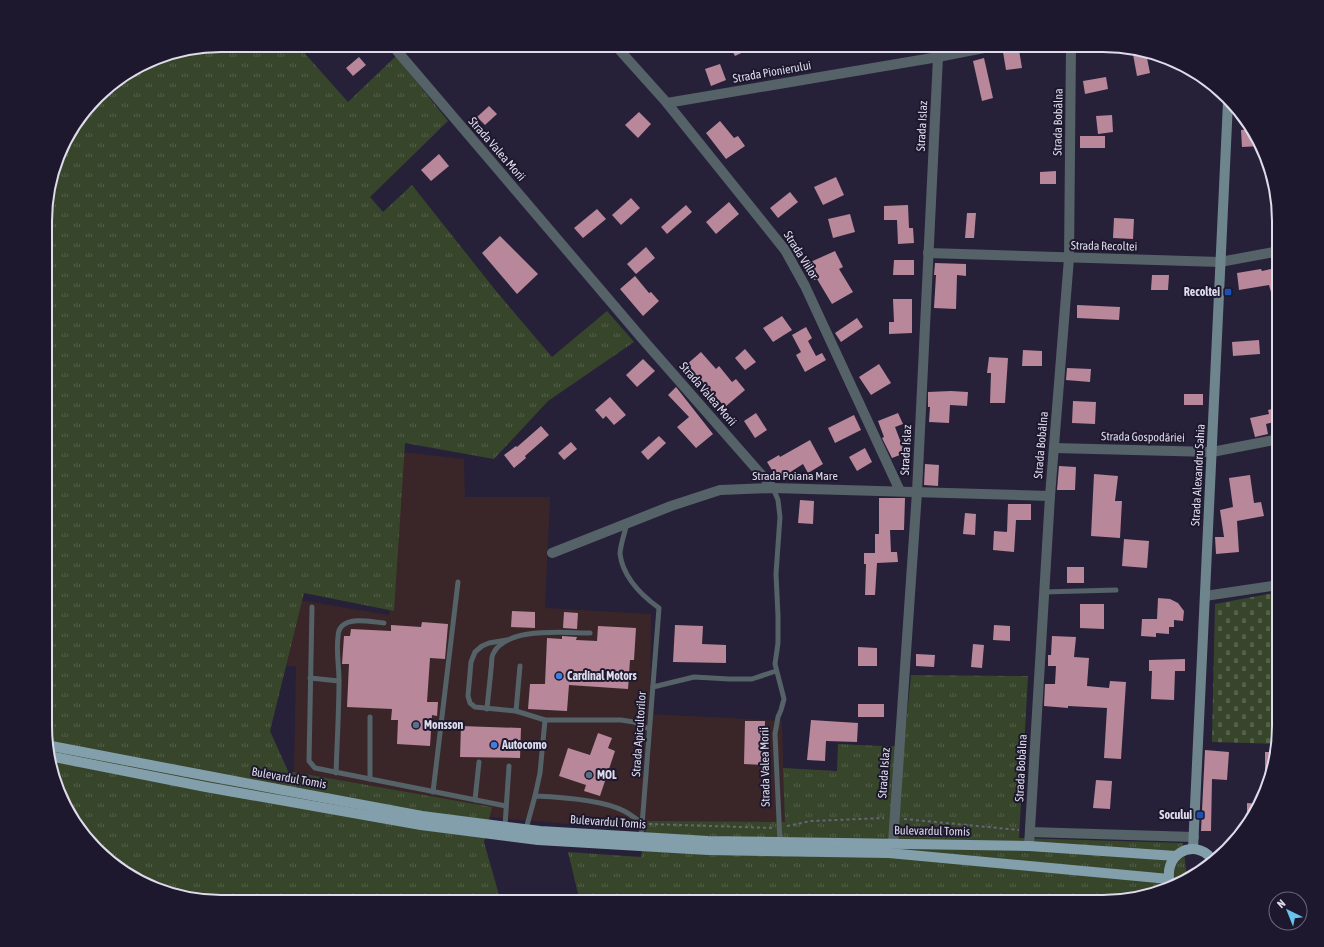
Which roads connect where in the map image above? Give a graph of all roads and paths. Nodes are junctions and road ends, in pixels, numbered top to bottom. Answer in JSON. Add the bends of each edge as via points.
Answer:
{"nodes":[{"id":1,"x":398,"y":52,"type":"edge"},
{"id":2,"x":621,"y":52,"type":"edge"},
{"id":3,"x":956,"y":52,"type":"edge"},
{"id":4,"x":1071,"y":52,"type":"edge"},
{"id":5,"x":938,"y":57,"type":"junction"},
{"id":6,"x":667,"y":103,"type":"junction"},
{"id":7,"x":1228,"y":106,"type":"edge"},
{"id":8,"x":1272,"y":252,"type":"edge"},
{"id":9,"x":928,"y":253,"type":"junction"},
{"id":10,"x":1069,"y":258,"type":"junction"},
{"id":11,"x":1220,"y":262,"type":"junction"},
{"id":12,"x":1272,"y":440,"type":"edge"},
{"id":13,"x":1054,"y":448,"type":"junction"},
{"id":14,"x":1212,"y":452,"type":"junction"},
{"id":15,"x":773,"y":488,"type":"junction"},
{"id":16,"x":900,"y":491,"type":"junction"},
{"id":17,"x":917,"y":492,"type":"junction"},
{"id":18,"x":1050,"y":496,"type":"junction"},
{"id":19,"x":627,"y":524,"type":"junction"},
{"id":20,"x":552,"y":553,"type":"dead end"},
{"id":21,"x":458,"y":582,"type":"dead end"},
{"id":22,"x":1272,"y":586,"type":"edge"},
{"id":23,"x":1116,"y":590,"type":"dead end"},
{"id":24,"x":1044,"y":592,"type":"junction"},
{"id":25,"x":1205,"y":596,"type":"junction"},
{"id":26,"x":312,"y":607,"type":"dead end"},
{"id":27,"x":384,"y":623,"type":"dead end"},
{"id":28,"x":590,"y":633,"type":"dead end"},
{"id":29,"x":507,"y":640,"type":"junction"},
{"id":30,"x":520,"y":666,"type":"dead end"},
{"id":31,"x":776,"y":671,"type":"junction"},
{"id":32,"x":310,"y":678,"type":"junction"},
{"id":33,"x":339,"y":681,"type":"junction"},
{"id":34,"x":652,"y":687,"type":"junction"},
{"id":35,"x":487,"y":709,"type":"junction"},
{"id":36,"x":516,"y":711,"type":"junction"},
{"id":37,"x":370,"y":717,"type":"dead end"},
{"id":38,"x":545,"y":720,"type":"junction"},
{"id":39,"x":649,"y":729,"type":"junction"},
{"id":40,"x":53,"y":745,"type":"edge"},
{"id":41,"x":55,"y":757,"type":"edge"},
{"id":42,"x":479,"y":762,"type":"dead end"},
{"id":43,"x":509,"y":766,"type":"dead end"},
{"id":44,"x":336,"y":773,"type":"junction"},
{"id":45,"x":370,"y":779,"type":"junction"},
{"id":46,"x":433,"y":792,"type":"junction"},
{"id":47,"x":535,"y":796,"type":"junction"},
{"id":48,"x":475,"y":800,"type":"junction"},
{"id":49,"x":506,"y":806,"type":"junction"},
{"id":50,"x":894,"y":818,"type":"junction"},
{"id":51,"x":642,"y":823,"type":"junction"},
{"id":52,"x":505,"y":826,"type":"junction"},
{"id":53,"x":780,"y":828,"type":"junction"},
{"id":54,"x":526,"y":829,"type":"junction"},
{"id":55,"x":1030,"y":832,"type":"junction"},
{"id":56,"x":1194,"y":837,"type":"junction"},
{"id":57,"x":641,"y":838,"type":"junction"},
{"id":58,"x":780,"y":842,"type":"junction"},
{"id":59,"x":893,"y":843,"type":"junction"},
{"id":60,"x":1030,"y":846,"type":"junction"},
{"id":61,"x":1193,"y":849,"type":"junction"},
{"id":62,"x":1176,"y":856,"type":"junction"},
{"id":63,"x":1212,"y":856,"type":"edge"},
{"id":64,"x":1170,"y":881,"type":"edge"},
{"id":65,"x":1166,"y":883,"type":"edge"}],
"edges":[{"from":1,"to":15,"type":"street","name":"Strada Valea Morii"},
{"from":2,"to":6,"type":"street","name":"Strada Viilor"},
{"from":3,"to":5,"type":"street","name":"Strada Pionierului"},
{"from":4,"to":10,"type":"street","name":"Strada Bobâlna"},
{"from":5,"to":6,"type":"street","name":"Strada Pionierului"},
{"from":5,"to":9,"type":"street","name":"Strada Islaz"},
{"from":6,"to":16,"type":"street","name":"Strada Viilor","via":[[785,250],[805,286]]},
{"from":7,"to":11,"type":"street","name":"Strada Alexandru Sahia"},
{"from":8,"to":11,"type":"street","name":"Strada Recoltei"},
{"from":9,"to":10,"type":"street","name":"Strada Recoltei"},
{"from":9,"to":17,"type":"street","name":"Strada Islaz"},
{"from":10,"to":11,"type":"street","name":"Strada Recoltei"},
{"from":10,"to":13,"type":"street","name":"Strada Bobâlna"},
{"from":11,"to":14,"type":"street","name":"Strada Alexandru Sahia"},
{"from":12,"to":14,"type":"street","name":"Strada Gospodăriei"},
{"from":13,"to":14,"type":"street","name":"Strada Gospodăriei"},
{"from":13,"to":18,"type":"street","name":"Strada Bobâlna"},
{"from":14,"to":25,"type":"street","name":"Strada Alexandru Sahia"},
{"from":15,"to":16,"type":"street","name":"Strada Poiana Mare"},
{"from":15,"to":19,"type":"street","name":"Strada Poiana Mare","via":[[720,490],[670,506]]},
{"from":15,"to":31,"type":"lane","name":"Strada Valea Morii","via":[[778,500],[780,517],[776,574]]},
{"from":16,"to":17,"type":"street","name":"Strada Poiana Mare"},
{"from":17,"to":18,"type":"street","name":"Strada Poiana Mare"},
{"from":17,"to":50,"type":"street","name":"Strada Islaz"},
{"from":18,"to":24,"type":"street","name":"Strada Bobâlna"},
{"from":19,"to":20,"type":"street","name":"Strada Poiana Mare"},
{"from":19,"to":34,"type":"lane","name":"Strada Apicultorilor","via":[[620,553],[626,574],[644,597],[659,608]]},
{"from":21,"to":46,"type":"lane"},
{"from":22,"to":25,"type":"street"},
{"from":23,"to":24,"type":"lane"},
{"from":24,"to":55,"type":"street","name":"Strada Bobâlna"},
{"from":25,"to":56,"type":"street","name":"Strada Alexandru Sahia"},
{"from":26,"to":32,"type":"lane"},
{"from":27,"to":33,"type":"lane","via":[[354,621],[342,626],[338,637]]},
{"from":28,"to":29,"type":"lane","via":[[538,632]]},
{"from":29,"to":35,"type":"lane","via":[[498,646],[493,655]]},
{"from":29,"to":35,"type":"lane","via":[[482,646],[475,652],[472,662],[468,696],[470,703],[475,707]]},
{"from":30,"to":36,"type":"lane"},
{"from":31,"to":34,"type":"lane","via":[[752,680],[694,677]]},
{"from":31,"to":53,"type":"lane","name":"Strada Valea Morii","via":[[784,699],[775,734]]},
{"from":32,"to":33,"type":"lane"},
{"from":32,"to":44,"type":"lane","via":[[309,761],[315,768]]},
{"from":33,"to":44,"type":"lane"},
{"from":34,"to":39,"type":"lane","name":"Strada Apicultorilor"},
{"from":35,"to":36,"type":"lane"},
{"from":36,"to":38,"type":"lane"},
{"from":37,"to":45,"type":"lane"},
{"from":38,"to":39,"type":"lane","via":[[621,720],[634,722]]},
{"from":38,"to":47,"type":"lane"},
{"from":39,"to":51,"type":"lane","name":"Strada Apicultorilor"},
{"from":40,"to":52,"type":"main road","name":"Bulevardul Tomis","via":[[422,816]]},
{"from":41,"to":65,"type":"main road","name":"Bulevardul Tomis","via":[[421,825],[538,840],[708,850],[889,853]]},
{"from":42,"to":48,"type":"lane"},
{"from":43,"to":49,"type":"lane"},
{"from":44,"to":45,"type":"lane"},
{"from":45,"to":46,"type":"lane"},
{"from":46,"to":48,"type":"lane"},
{"from":47,"to":51,"type":"lane","via":[[608,805],[624,811]]},
{"from":47,"to":54,"type":"lane"},
{"from":48,"to":49,"type":"lane"},
{"from":49,"to":52,"type":"lane"},
{"from":50,"to":53,"type":"path","via":[[811,821]]},
{"from":50,"to":55,"type":"path"},
{"from":50,"to":59,"type":"street","name":"Strada Islaz"},
{"from":51,"to":53,"type":"path"},
{"from":51,"to":57,"type":"lane","name":"Strada Apicultorilor"},
{"from":52,"to":54,"type":"main road","name":"Bulevardul Tomis"},
{"from":53,"to":58,"type":"lane","name":"Strada Valea Morii"},
{"from":54,"to":57,"type":"main road","name":"Bulevardul Tomis"},
{"from":55,"to":56,"type":"street"},
{"from":55,"to":60,"type":"street","name":"Strada Bobâlna"},
{"from":56,"to":61,"type":"street","name":"Strada Alexandru Sahia"},
{"from":57,"to":58,"type":"main road","name":"Bulevardul Tomis"},
{"from":58,"to":59,"type":"main road","name":"Bulevardul Tomis"},
{"from":59,"to":60,"type":"main road","name":"Bulevardul Tomis"},
{"from":60,"to":62,"type":"main road","name":"Bulevardul Tomis"},
{"from":61,"to":62,"type":"main road"},
{"from":61,"to":63,"type":"main road"},
{"from":62,"to":64,"type":"main road","via":[[1168,871]]}]}
